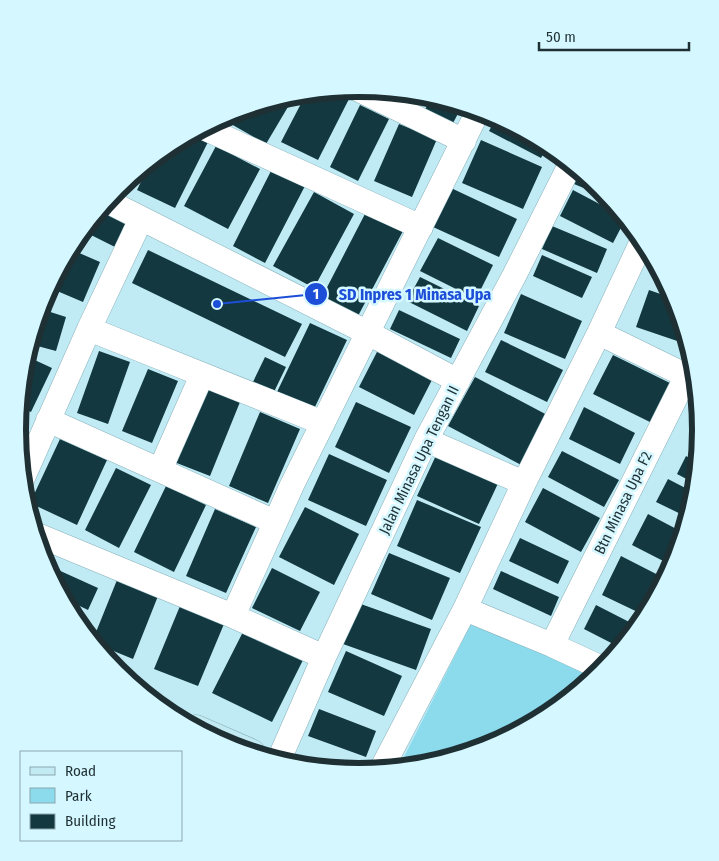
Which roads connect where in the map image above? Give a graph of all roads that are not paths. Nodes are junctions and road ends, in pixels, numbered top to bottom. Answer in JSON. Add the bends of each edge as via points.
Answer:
{"nodes":[{"id":1,"x":375,"y":98,"type":"edge"},
{"id":2,"x":475,"y":118,"type":"edge"},
{"id":3,"x":212,"y":132,"type":"edge"},
{"id":4,"x":464,"y":141,"type":"junction"},
{"id":5,"x":567,"y":170,"type":"edge"},
{"id":6,"x":114,"y":206,"type":"edge"},
{"id":7,"x":141,"y":219,"type":"junction"},
{"id":8,"x":421,"y":227,"type":"junction"},
{"id":9,"x":639,"y":248,"type":"edge"},
{"id":10,"x":89,"y":329,"type":"junction"},
{"id":11,"x":368,"y":333,"type":"junction"},
{"id":12,"x":599,"y":333,"type":"junction"},
{"id":13,"x":687,"y":370,"type":"edge"},
{"id":14,"x":202,"y":375,"type":"junction"},
{"id":15,"x":689,"y":379,"type":"edge"},
{"id":16,"x":458,"y":381,"type":"junction"},
{"id":17,"x":48,"y":420,"type":"junction"},
{"id":18,"x":323,"y":423,"type":"junction"},
{"id":19,"x":426,"y":440,"type":"junction"},
{"id":20,"x":28,"y":466,"type":"edge"},
{"id":21,"x":160,"y":470,"type":"junction"},
{"id":22,"x":524,"y":483,"type":"junction"},
{"id":23,"x":275,"y":522,"type":"junction"},
{"id":24,"x":44,"y":538,"type":"edge"},
{"id":25,"x":465,"y":609,"type":"junction"},
{"id":26,"x":233,"y":616,"type":"junction"},
{"id":27,"x":552,"y":645,"type":"junction"},
{"id":28,"x":324,"y":657,"type":"junction"},
{"id":29,"x":596,"y":665,"type":"edge"},
{"id":30,"x":281,"y":754,"type":"edge"},
{"id":31,"x":385,"y":763,"type":"edge"}],
"edges":[{"from":1,"to":4,"type":"street"},
{"from":2,"to":4,"type":"street"},
{"from":3,"to":8,"type":"street"},
{"from":4,"to":8,"type":"street"},
{"from":5,"to":16,"type":"street","name":"Jalan Minasa Upa Tengan II"},
{"from":6,"to":7,"type":"street"},
{"from":7,"to":10,"type":"street"},
{"from":7,"to":11,"type":"street"},
{"from":8,"to":11,"type":"street"},
{"from":9,"to":12,"type":"street"},
{"from":10,"to":14,"type":"street"},
{"from":10,"to":17,"type":"street"},
{"from":11,"to":16,"type":"street"},
{"from":11,"to":18,"type":"street"},
{"from":12,"to":13,"type":"street"},
{"from":12,"to":22,"type":"street"},
{"from":14,"to":18,"type":"street"},
{"from":14,"to":21,"type":"street"},
{"from":15,"to":27,"type":"street","name":"Btn Minasa Upa F2"},
{"from":16,"to":19,"type":"street","name":"Jalan Minasa Upa Tengan II"},
{"from":17,"to":20,"type":"street"},
{"from":17,"to":21,"type":"street"},
{"from":18,"to":23,"type":"street"},
{"from":19,"to":22,"type":"street"},
{"from":19,"to":28,"type":"street","name":"Jalan Minasa Upa Tengan II"},
{"from":21,"to":23,"type":"street"},
{"from":22,"to":25,"type":"street"},
{"from":23,"to":26,"type":"street"},
{"from":24,"to":26,"type":"street"},
{"from":25,"to":27,"type":"street"},
{"from":25,"to":31,"type":"street"},
{"from":26,"to":28,"type":"street"},
{"from":27,"to":29,"type":"street"},
{"from":28,"to":30,"type":"street","name":"Jalan Minasa Upa Tengan II"}]}
